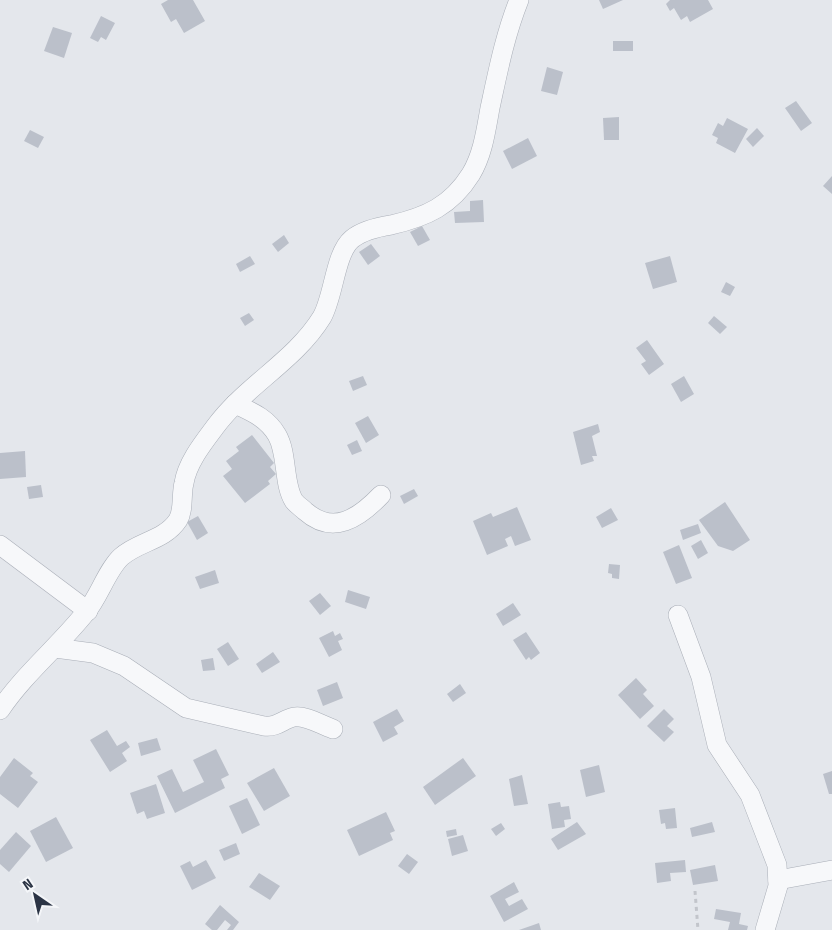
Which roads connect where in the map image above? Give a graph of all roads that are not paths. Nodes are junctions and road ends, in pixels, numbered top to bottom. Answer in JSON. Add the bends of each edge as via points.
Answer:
{"nodes":[{"id":1,"x":519,"y":0,"type":"edge"},
{"id":2,"x":235,"y":404,"type":"junction"},
{"id":3,"x":380,"y":496,"type":"dead end"},
{"id":4,"x":0,"y":545,"type":"edge"},
{"id":5,"x":88,"y":611,"type":"junction"},
{"id":6,"x":678,"y":615,"type":"dead end"},
{"id":7,"x":55,"y":648,"type":"junction"},
{"id":8,"x":0,"y":710,"type":"edge"},
{"id":9,"x":333,"y":728,"type":"dead end"},
{"id":10,"x":832,"y":870,"type":"edge"},
{"id":11,"x":778,"y":880,"type":"junction"},
{"id":12,"x":765,"y":930,"type":"edge"}],
"edges":[{"from":1,"to":2,"type":"street","via":[[506,31],[481,154],[470,175],[453,196],[432,213],[379,227],[351,239],[341,258],[322,317],[294,351]]},
{"from":2,"to":3,"type":"street","via":[[255,413],[278,437],[294,501],[310,516],[322,522],[341,523],[355,517]]},
{"from":2,"to":5,"type":"street","via":[[194,458],[184,481],[180,517],[168,532],[118,560]]},
{"from":4,"to":5,"type":"street"},
{"from":5,"to":7,"type":"street"},
{"from":6,"to":11,"type":"street","via":[[701,677],[718,745],[750,795],[777,865]]},
{"from":7,"to":8,"type":"street"},
{"from":7,"to":9,"type":"street","via":[[93,653],[124,666],[186,708],[264,726],[275,726],[300,717]]},
{"from":10,"to":11,"type":"street"},
{"from":11,"to":12,"type":"street"}]}
